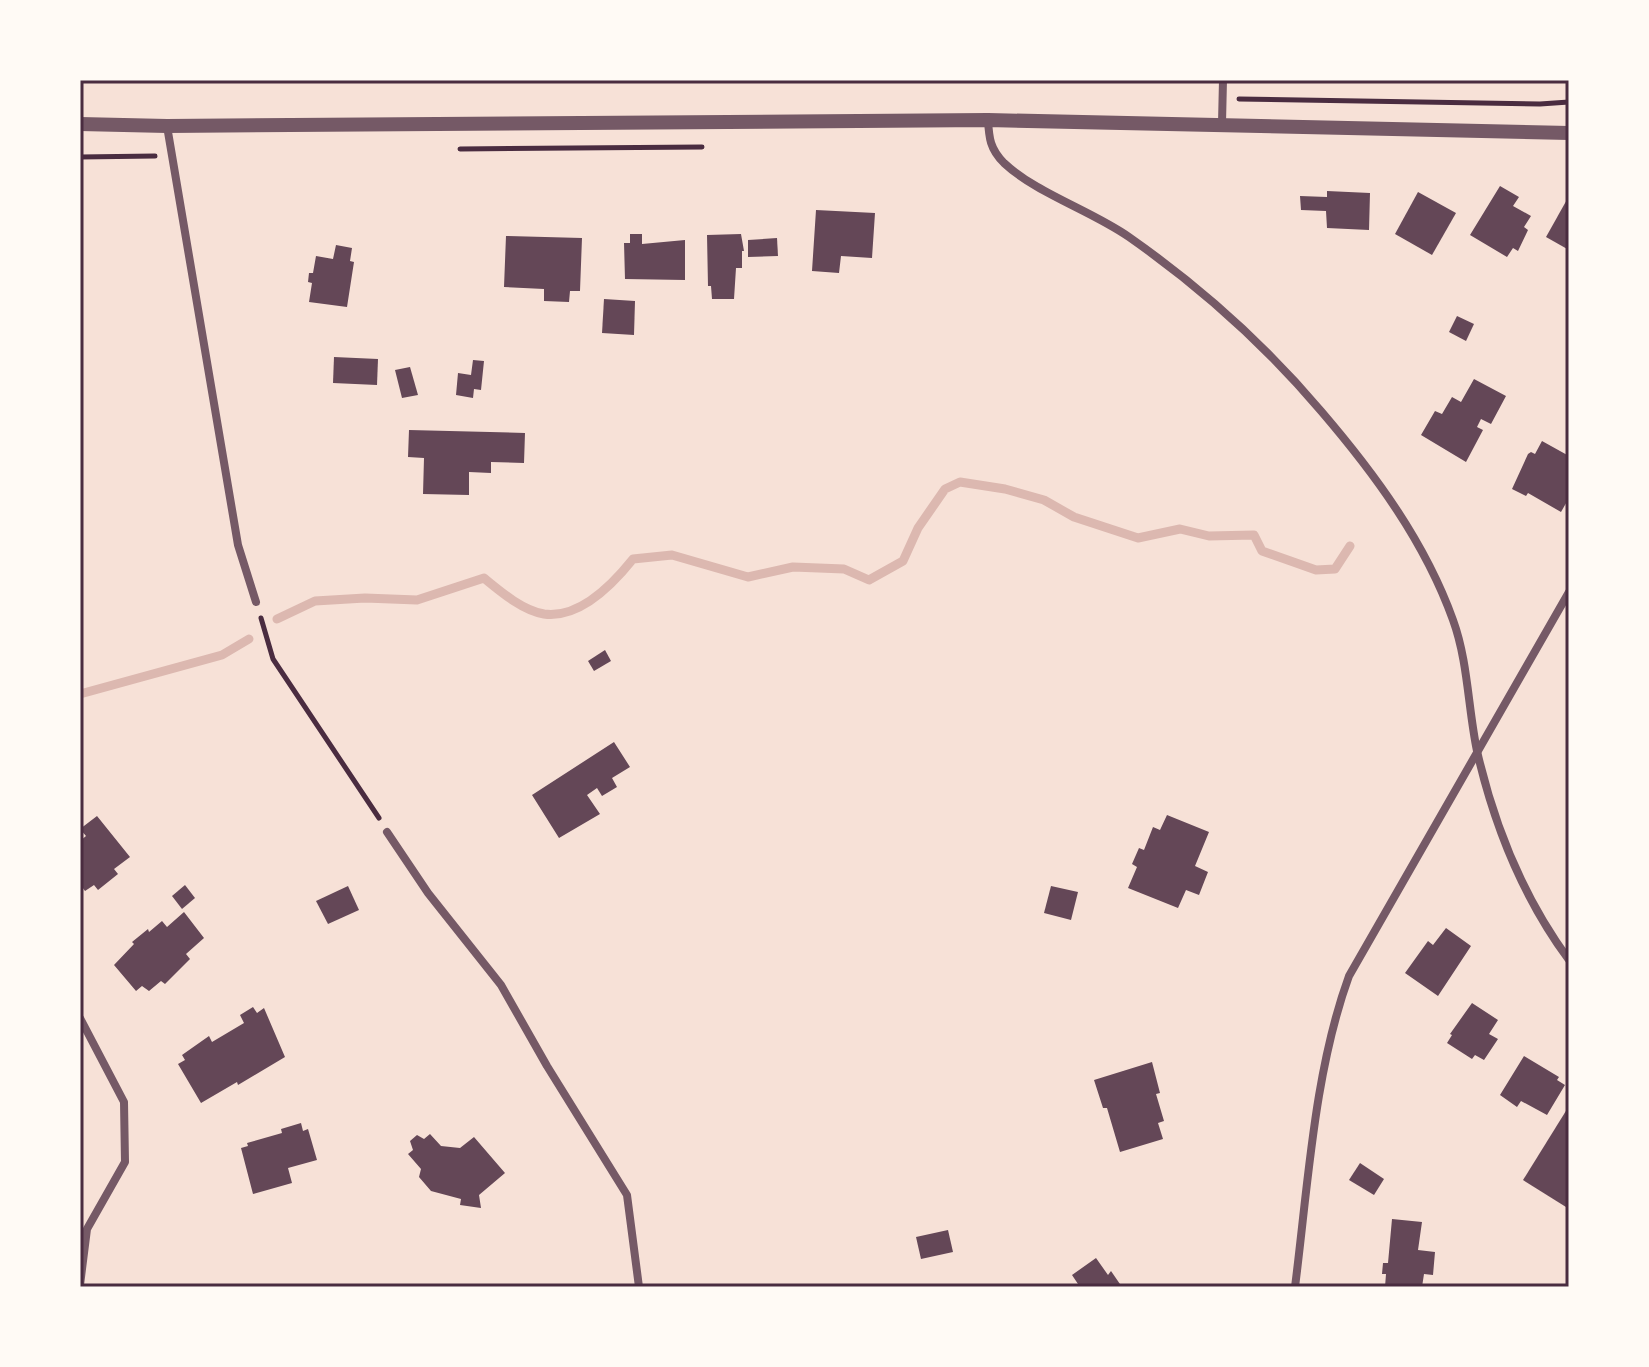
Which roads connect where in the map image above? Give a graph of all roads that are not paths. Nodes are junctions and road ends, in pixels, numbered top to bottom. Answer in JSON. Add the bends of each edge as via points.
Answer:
{"nodes":[{"id":1,"x":1223,"y":80,"type":"edge"},
{"id":2,"x":988,"y":120,"type":"junction"},
{"id":3,"x":1222,"y":123,"type":"junction"},
{"id":4,"x":80,"y":124,"type":"edge"},
{"id":5,"x":167,"y":126,"type":"junction"},
{"id":6,"x":1569,"y":133,"type":"edge"},
{"id":7,"x":1569,"y":592,"type":"edge"},
{"id":8,"x":256,"y":602,"type":"road end"},
{"id":9,"x":1477,"y":750,"type":"junction"},
{"id":10,"x":387,"y":832,"type":"road end"},
{"id":11,"x":1569,"y":960,"type":"edge"},
{"id":12,"x":80,"y":1018,"type":"edge"},
{"id":13,"x":80,"y":1285,"type":"edge"},
{"id":14,"x":639,"y":1287,"type":"edge"},
{"id":15,"x":1295,"y":1287,"type":"edge"}],
"edges":[{"from":1,"to":3,"type":"street"},
{"from":2,"to":3,"type":"street"},
{"from":2,"to":5,"type":"street"},
{"from":2,"to":9,"type":"street","via":[[989,143],[1004,163],[1126,235],[1183,277],[1303,390],[1354,450],[1433,568],[1455,623]]},
{"from":3,"to":6,"type":"street"},
{"from":4,"to":5,"type":"street"},
{"from":5,"to":8,"type":"street","via":[[238,545]]},
{"from":7,"to":9,"type":"street"},
{"from":9,"to":11,"type":"street","via":[[1499,829]]},
{"from":9,"to":15,"type":"street","via":[[1349,976],[1335,1013]]},
{"from":10,"to":14,"type":"street","via":[[501,985],[627,1195]]},
{"from":12,"to":13,"type":"street","via":[[124,1102],[125,1162],[87,1229]]}]}
